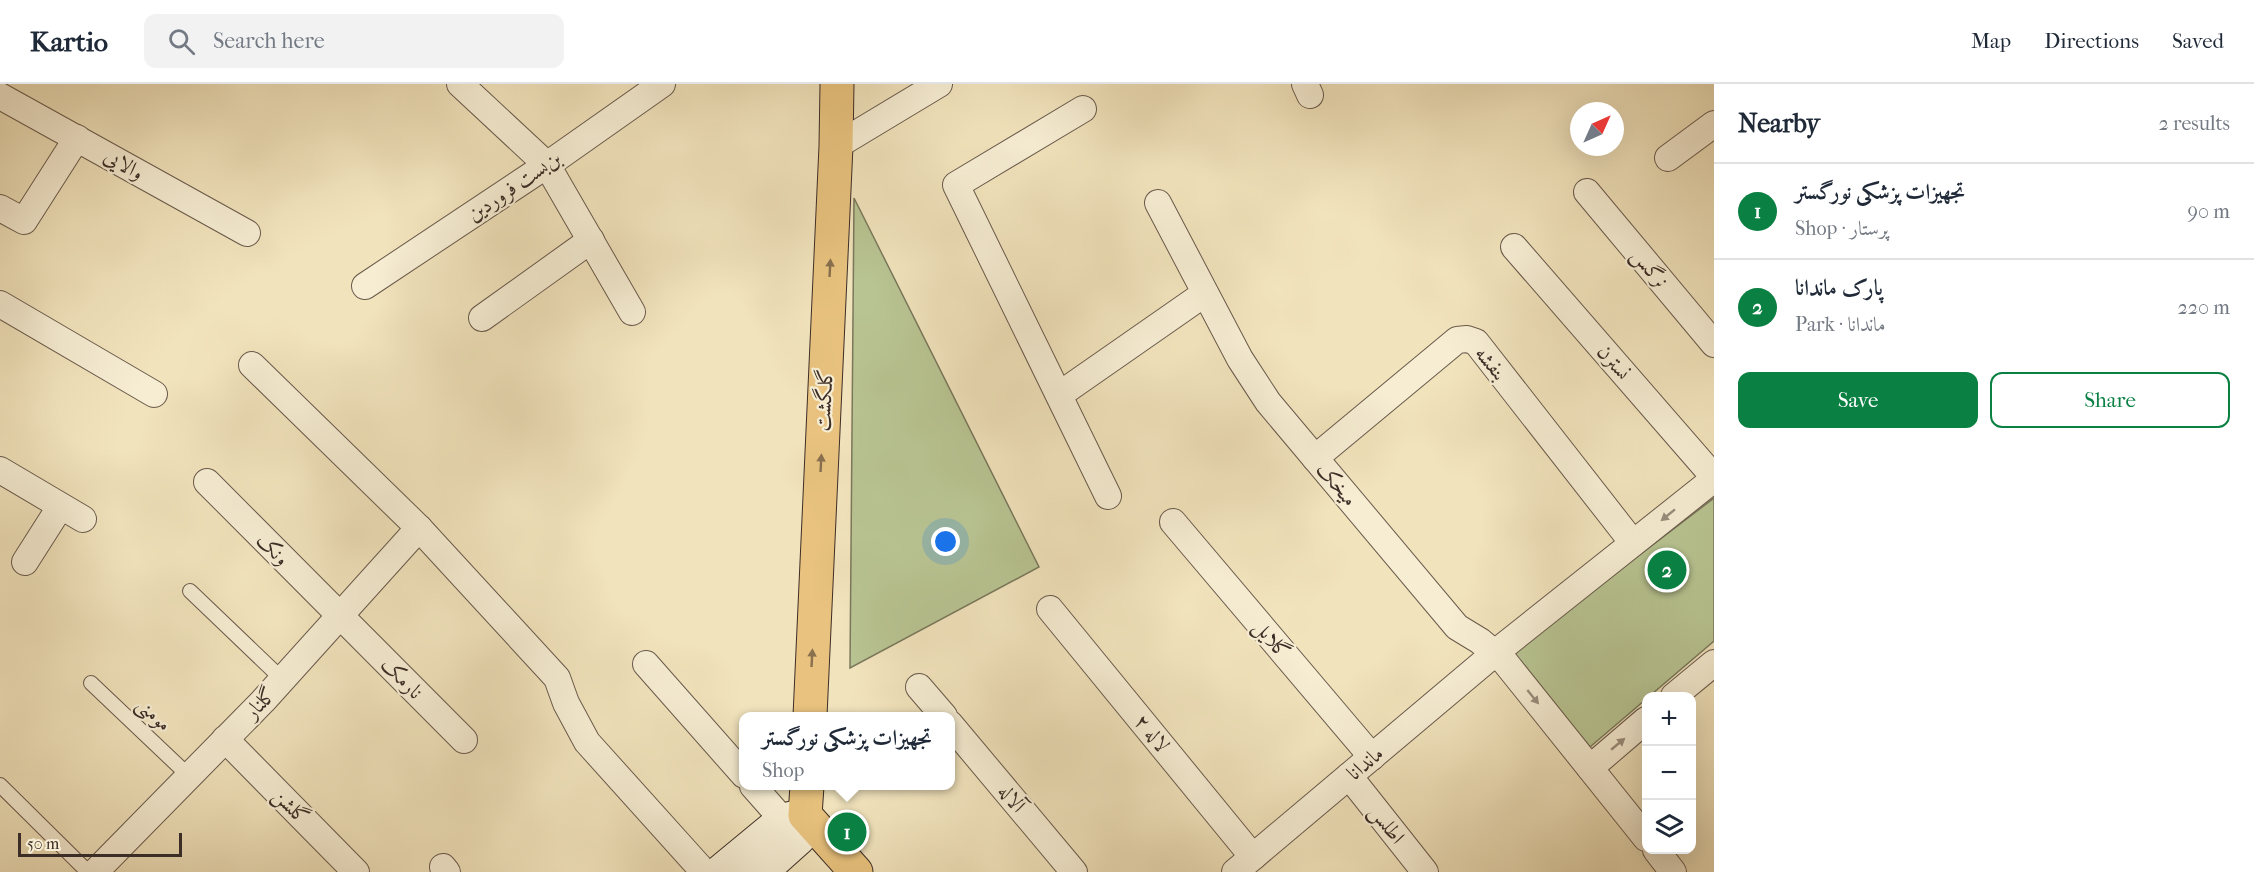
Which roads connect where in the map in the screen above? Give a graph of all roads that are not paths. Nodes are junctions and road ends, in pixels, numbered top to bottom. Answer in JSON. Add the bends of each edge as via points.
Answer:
{"nodes":[{"id":1,"x":460,"y":84,"type":"edge"},
{"id":2,"x":662,"y":84,"type":"edge"},
{"id":3,"x":939,"y":84,"type":"edge"},
{"id":4,"x":835,"y":85,"type":"edge"},
{"id":5,"x":0,"y":96,"type":"edge"},
{"id":6,"x":1083,"y":109,"type":"dead end"},
{"id":7,"x":1714,"y":124,"type":"edge"},
{"id":8,"x":77,"y":138,"type":"junction"},
{"id":9,"x":836,"y":146,"type":"junction"},
{"id":10,"x":1668,"y":158,"type":"dead end"},
{"id":11,"x":547,"y":165,"type":"junction"},
{"id":12,"x":1587,"y":192,"type":"dead end"},
{"id":13,"x":1158,"y":203,"type":"dead end"},
{"id":14,"x":0,"y":208,"type":"edge"},
{"id":15,"x":247,"y":233,"type":"dead end"},
{"id":16,"x":591,"y":240,"type":"junction"},
{"id":17,"x":1514,"y":247,"type":"dead end"},
{"id":18,"x":364,"y":286,"type":"dead end"},
{"id":19,"x":1204,"y":294,"type":"junction"},
{"id":20,"x":0,"y":304,"type":"edge"},
{"id":21,"x":632,"y":312,"type":"dead end"},
{"id":22,"x":482,"y":318,"type":"dead end"},
{"id":23,"x":1714,"y":344,"type":"edge"},
{"id":24,"x":252,"y":365,"type":"dead end"},
{"id":25,"x":154,"y":394,"type":"dead end"},
{"id":26,"x":1059,"y":395,"type":"junction"},
{"id":27,"x":1315,"y":458,"type":"junction"},
{"id":28,"x":0,"y":470,"type":"edge"},
{"id":29,"x":1714,"y":478,"type":"edge"},
{"id":30,"x":207,"y":482,"type":"dead end"},
{"id":31,"x":1108,"y":496,"type":"dead end"},
{"id":32,"x":60,"y":507,"type":"junction"},
{"id":33,"x":84,"y":519,"type":"dead end"},
{"id":34,"x":1173,"y":522,"type":"dead end"},
{"id":35,"x":419,"y":528,"type":"junction"},
{"id":36,"x":1633,"y":543,"type":"junction"},
{"id":37,"x":25,"y":562,"type":"dead end"},
{"id":38,"x":190,"y":591,"type":"dead end"},
{"id":39,"x":1050,"y":609,"type":"dead end"},
{"id":40,"x":340,"y":616,"type":"junction"},
{"id":41,"x":1495,"y":653,"type":"junction"},
{"id":42,"x":1714,"y":663,"type":"edge"},
{"id":43,"x":646,"y":664,"type":"dead end"},
{"id":44,"x":282,"y":680,"type":"junction"},
{"id":45,"x":91,"y":683,"type":"dead end"},
{"id":46,"x":919,"y":687,"type":"dead end"},
{"id":47,"x":1679,"y":692,"type":"edge"},
{"id":48,"x":810,"y":712,"type":"edge"},
{"id":49,"x":940,"y":712,"type":"edge"},
{"id":50,"x":1642,"y":724,"type":"edge"},
{"id":51,"x":955,"y":729,"type":"edge"},
{"id":52,"x":225,"y":739,"type":"junction"},
{"id":53,"x":464,"y":740,"type":"dead end"},
{"id":54,"x":1371,"y":757,"type":"junction"},
{"id":55,"x":1590,"y":768,"type":"junction"},
{"id":56,"x":739,"y":769,"type":"edge"},
{"id":57,"x":189,"y":776,"type":"junction"},
{"id":58,"x":1349,"y":776,"type":"junction"},
{"id":59,"x":0,"y":785,"type":"edge"},
{"id":60,"x":759,"y":790,"type":"edge"},
{"id":61,"x":798,"y":815,"type":"edge"},
{"id":62,"x":1642,"y":832,"type":"edge"},
{"id":63,"x":1660,"y":854,"type":"edge"},
{"id":64,"x":1244,"y":864,"type":"edge"},
{"id":65,"x":109,"y":867,"type":"edge"},
{"id":66,"x":88,"y":872,"type":"edge"},
{"id":67,"x":356,"y":872,"type":"edge"},
{"id":68,"x":704,"y":872,"type":"edge"},
{"id":69,"x":720,"y":872,"type":"edge"},
{"id":70,"x":761,"y":872,"type":"edge"},
{"id":71,"x":830,"y":872,"type":"edge"},
{"id":72,"x":856,"y":872,"type":"edge"},
{"id":73,"x":1074,"y":872,"type":"edge"},
{"id":74,"x":1425,"y":872,"type":"edge"},
{"id":75,"x":1674,"y":872,"type":"edge"}],
"edges":[{"from":1,"to":11,"type":"street"},
{"from":2,"to":11,"type":"street","name":"بن‌بست فروردین"},
{"from":3,"to":9,"type":"street"},
{"from":4,"to":9,"type":"main road","name":"گلگشت"},
{"from":5,"to":8,"type":"street","name":"والایی"},
{"from":6,"to":26,"type":"street","via":[[956,185]]},
{"from":7,"to":10,"type":"street"},
{"from":8,"to":14,"type":"street","via":[[24,221]]},
{"from":8,"to":15,"type":"street","name":"والایی"},
{"from":48,"to":9,"type":"main road","name":"گلگشت","one_way":true},
{"from":11,"to":16,"type":"street"},
{"from":11,"to":18,"type":"street","name":"بن‌بست فروردین"},
{"from":12,"to":23,"type":"street","name":"نرگس"},
{"from":13,"to":19,"type":"street","name":"میخک"},
{"from":16,"to":21,"type":"street"},
{"from":16,"to":22,"type":"street"},
{"from":17,"to":29,"type":"street","name":"نسترن"},
{"from":19,"to":26,"type":"street"},
{"from":19,"to":27,"type":"street","name":"میخک","via":[[1268,402]]},
{"from":20,"to":25,"type":"street"},
{"from":24,"to":35,"type":"street"},
{"from":26,"to":31,"type":"street"},
{"from":27,"to":36,"type":"street","name":"بنفشه","via":[[1457,340],[1467,339],[1476,342]]},
{"from":27,"to":41,"type":"street","name":"میخک","via":[[1457,627]]},
{"from":28,"to":32,"type":"street"},
{"from":29,"to":36,"type":"street","name":"ماندانا","one_way":true},
{"from":30,"to":40,"type":"street","name":"ونک"},
{"from":32,"to":33,"type":"street"},
{"from":32,"to":37,"type":"street"},
{"from":34,"to":54,"type":"street","name":"گلایل"},
{"from":35,"to":40,"type":"street","name":"گلنار"},
{"from":35,"to":68,"type":"street","via":[[557,678],[588,742]]},
{"from":36,"to":41,"type":"street","name":"ماندانا"},
{"from":38,"to":44,"type":"lane"},
{"from":39,"to":64,"type":"street","name":"لاله ۲"},
{"from":40,"to":44,"type":"street","name":"گلنار"},
{"from":40,"to":53,"type":"street","name":"نارمک"},
{"from":41,"to":54,"type":"street","name":"ماندانا"},
{"from":41,"to":55,"type":"street","one_way":true},
{"from":42,"to":47,"type":"street"},
{"from":43,"to":56,"type":"street"},
{"from":44,"to":52,"type":"street","name":"گلنار"},
{"from":45,"to":57,"type":"lane","name":"مومنی"},
{"from":46,"to":49,"type":"street"},
{"from":55,"to":50,"type":"street","one_way":true},
{"from":51,"to":73,"type":"street","name":"آلاله"},
{"from":52,"to":57,"type":"street","name":"گلنار"},
{"from":52,"to":67,"type":"street","name":"گلشن"},
{"from":54,"to":58,"type":"street","name":"ماندانا"},
{"from":55,"to":62,"type":"street"},
{"from":57,"to":65,"type":"street","name":"گلنار"},
{"from":58,"to":64,"type":"street","name":"ماندانا"},
{"from":58,"to":74,"type":"street","name":"اطلس"},
{"from":59,"to":66,"type":"lane"},
{"from":60,"to":61,"type":"street"},
{"from":61,"to":69,"type":"main road"},
{"from":61,"to":70,"type":"main road"},
{"from":61,"to":71,"type":"main road"},
{"from":61,"to":72,"type":"main road"},
{"from":63,"to":75,"type":"street"}]}
